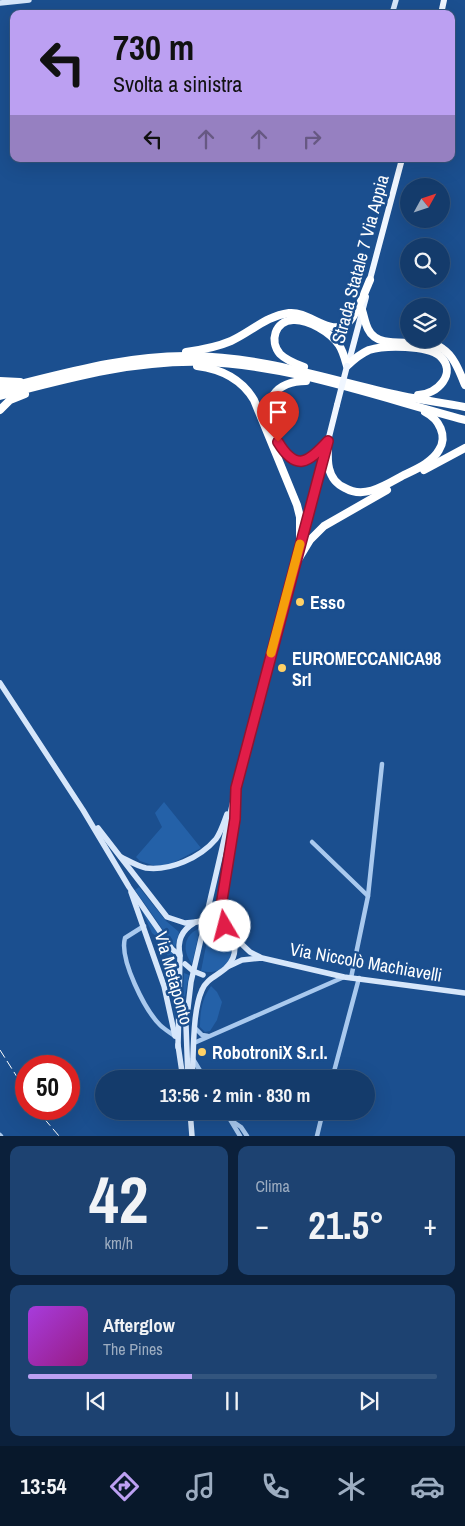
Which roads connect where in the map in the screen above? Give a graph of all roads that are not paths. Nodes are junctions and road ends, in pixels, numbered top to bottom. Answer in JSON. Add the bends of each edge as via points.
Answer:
{"nodes":[{"id":1,"x":29,"y":0,"type":"edge"},
{"id":2,"x":0,"y":3,"type":"edge"},
{"id":3,"x":401,"y":162,"type":"edge"},
{"id":4,"x":370,"y":280,"type":"junction"},
{"id":5,"x":362,"y":310,"type":"junction"},
{"id":6,"x":161,"y":360,"type":"junction"},
{"id":7,"x":347,"y":366,"type":"junction"},
{"id":8,"x":318,"y":377,"type":"junction"},
{"id":9,"x":0,"y":381,"type":"edge"},
{"id":10,"x":333,"y":381,"type":"junction"},
{"id":11,"x":27,"y":383,"type":"junction"},
{"id":12,"x":42,"y":385,"type":"junction"},
{"id":13,"x":465,"y":385,"type":"edge"},
{"id":14,"x":0,"y":389,"type":"edge"},
{"id":15,"x":0,"y":396,"type":"edge"},
{"id":16,"x":401,"y":396,"type":"junction"},
{"id":17,"x":410,"y":404,"type":"junction"},
{"id":18,"x":465,"y":407,"type":"edge"},
{"id":19,"x":0,"y":410,"type":"edge"},
{"id":20,"x":465,"y":420,"type":"edge"},
{"id":21,"x":328,"y":441,"type":"junction"},
{"id":22,"x":465,"y":448,"type":"edge"},
{"id":23,"x":300,"y":545,"type":"junction"},
{"id":24,"x":294,"y":568,"type":"junction"},
{"id":25,"x":0,"y":683,"type":"edge"},
{"id":26,"x":382,"y":764,"type":"dead end"},
{"id":27,"x":236,"y":788,"type":"junction"},
{"id":28,"x":83,"y":810,"type":"junction"},
{"id":29,"x":312,"y":842,"type":"dead end"},
{"id":30,"x":119,"y":855,"type":"junction"},
{"id":31,"x":130,"y":887,"type":"junction"},
{"id":32,"x":368,"y":896,"type":"junction"},
{"id":33,"x":196,"y":922,"type":"junction"},
{"id":34,"x":144,"y":926,"type":"junction"},
{"id":35,"x":225,"y":926,"type":"junction"},
{"id":36,"x":232,"y":935,"type":"junction"},
{"id":37,"x":180,"y":956,"type":"junction"},
{"id":38,"x":262,"y":958,"type":"junction"},
{"id":39,"x":227,"y":967,"type":"junction"},
{"id":40,"x":219,"y":972,"type":"junction"},
{"id":41,"x":348,"y":977,"type":"junction"},
{"id":42,"x":359,"y":978,"type":"junction"},
{"id":43,"x":465,"y":993,"type":"edge"},
{"id":44,"x":195,"y":1028,"type":"junction"},
{"id":45,"x":209,"y":1036,"type":"junction"},
{"id":46,"x":176,"y":1037,"type":"junction"},
{"id":47,"x":194,"y":1043,"type":"junction"},
{"id":48,"x":178,"y":1047,"type":"junction"},
{"id":49,"x":193,"y":1059,"type":"junction"},
{"id":50,"x":182,"y":1070,"type":"edge"},
{"id":51,"x":188,"y":1070,"type":"edge"},
{"id":52,"x":192,"y":1070,"type":"edge"},
{"id":53,"x":200,"y":1070,"type":"edge"},
{"id":54,"x":334,"y":1070,"type":"edge"},
{"id":55,"x":191,"y":1120,"type":"edge"},
{"id":56,"x":231,"y":1120,"type":"edge"},
{"id":57,"x":231,"y":1120,"type":"edge"},
{"id":58,"x":321,"y":1120,"type":"edge"},
{"id":59,"x":192,"y":1136,"type":"edge"},
{"id":60,"x":240,"y":1136,"type":"edge"},
{"id":61,"x":247,"y":1136,"type":"edge"},
{"id":62,"x":317,"y":1136,"type":"edge"}],
"edges":[{"from":1,"to":2,"type":"main road"},
{"from":3,"to":4,"type":"main road","name":"Strada Statale 7 Via Appia"},
{"from":4,"to":5,"type":"main road","name":"Strada Statale 7 Via Appia"},
{"from":4,"to":6,"type":"highway","via":[[352,320],[346,326],[329,326],[293,313],[280,315],[229,342]]},
{"from":5,"to":7,"type":"main road","name":"Strada Statale 7 Via Appia"},
{"from":5,"to":13,"type":"highway","via":[[368,330],[386,343],[433,344],[443,349],[451,356]]},
{"from":6,"to":8,"type":"highway","via":[[229,358],[274,364]]},
{"from":6,"to":11,"type":"highway","via":[[135,359]]},
{"from":6,"to":12,"type":"highway"},
{"from":6,"to":23,"type":"highway","via":[[170,366],[218,370],[248,390],[297,505]]},
{"from":7,"to":8,"type":"highway","via":[[338,344],[328,334],[303,320],[284,322],[274,335],[280,354]]},
{"from":7,"to":16,"type":"highway","via":[[361,354],[389,347],[422,349],[440,357],[446,371],[438,389],[425,395]]},
{"from":7,"to":21,"type":"main road","name":"Strada Statale 7 Via Appia","bridge":true},
{"from":8,"to":10,"type":"highway"},
{"from":8,"to":21,"type":"highway","via":[[284,384],[275,391],[268,412],[278,442],[292,460],[308,460]]},
{"from":9,"to":11,"type":"highway"},
{"from":10,"to":16,"type":"highway"},
{"from":10,"to":17,"type":"highway"},
{"from":11,"to":14,"type":"highway"},
{"from":12,"to":15,"type":"highway"},
{"from":12,"to":19,"type":"highway","via":[[10,400]]},
{"from":16,"to":18,"type":"highway"},
{"from":17,"to":20,"type":"highway"},
{"from":17,"to":21,"type":"highway","via":[[433,416],[441,427],[443,440],[439,451],[426,463],[376,490],[362,493],[339,485],[328,466]]},
{"from":21,"to":23,"type":"main road"},
{"from":22,"to":24,"type":"highway","via":[[324,526],[310,540]]},
{"from":23,"to":24,"type":"main road"},
{"from":24,"to":27,"type":"main road"},
{"from":25,"to":28,"type":"main road"},
{"from":26,"to":32,"type":"street"},
{"from":27,"to":30,"type":"main road","via":[[217,838],[207,848],[172,866],[159,868],[144,868]]},
{"from":27,"to":35,"type":"main road","via":[[235,819],[222,900]]},
{"from":27,"to":51,"type":"main road","via":[[191,982],[186,1025]]},
{"from":28,"to":30,"type":"main road"},
{"from":28,"to":31,"type":"main road"},
{"from":29,"to":32,"type":"street"},
{"from":30,"to":33,"type":"main road","via":[[167,917],[185,923]]},
{"from":31,"to":34,"type":"main road","name":"Via Metaponto"},
{"from":31,"to":37,"type":"main road"},
{"from":32,"to":41,"type":"street"},
{"from":33,"to":35,"type":"main road","bridge":true,"via":[[217,921]]},
{"from":33,"to":37,"type":"main road","via":[[182,934]]},
{"from":34,"to":46,"type":"main road","name":"Via Metaponto","via":[[164,986]]},
{"from":34,"to":46,"type":"street","via":[[125,938],[128,966],[136,988],[159,1024]]},
{"from":35,"to":36,"type":"main road"},
{"from":36,"to":38,"type":"main road","via":[[250,952]]},
{"from":36,"to":39,"type":"main road","via":[[234,952]]},
{"from":37,"to":40,"type":"main road","bridge":true,"via":[[193,971],[203,975]]},
{"from":37,"to":48,"type":"main road"},
{"from":38,"to":39,"type":"main road","via":[[242,960]]},
{"from":38,"to":41,"type":"main road","name":"Via Niccolò Machiavelli"},
{"from":39,"to":40,"type":"main road"},
{"from":40,"to":44,"type":"main road","via":[[202,990]]},
{"from":41,"to":42,"type":"main road","name":"Via Niccolò Machiavelli"},
{"from":41,"to":45,"type":"street"},
{"from":42,"to":43,"type":"main road","name":"Via Niccolò Machiavelli"},
{"from":42,"to":54,"type":"street"},
{"from":44,"to":45,"type":"street","via":[[202,1035]]},
{"from":44,"to":47,"type":"main road"},
{"from":45,"to":47,"type":"street"},
{"from":46,"to":48,"type":"main road","name":"Via Metaponto"},
{"from":47,"to":49,"type":"main road"},
{"from":48,"to":50,"type":"main road","name":"Via Metaponto"},
{"from":49,"to":52,"type":"main road"},
{"from":49,"to":53,"type":"street"},
{"from":55,"to":59,"type":"main road"},
{"from":56,"to":60,"type":"street"},
{"from":57,"to":61,"type":"street"},
{"from":58,"to":62,"type":"street"}]}
